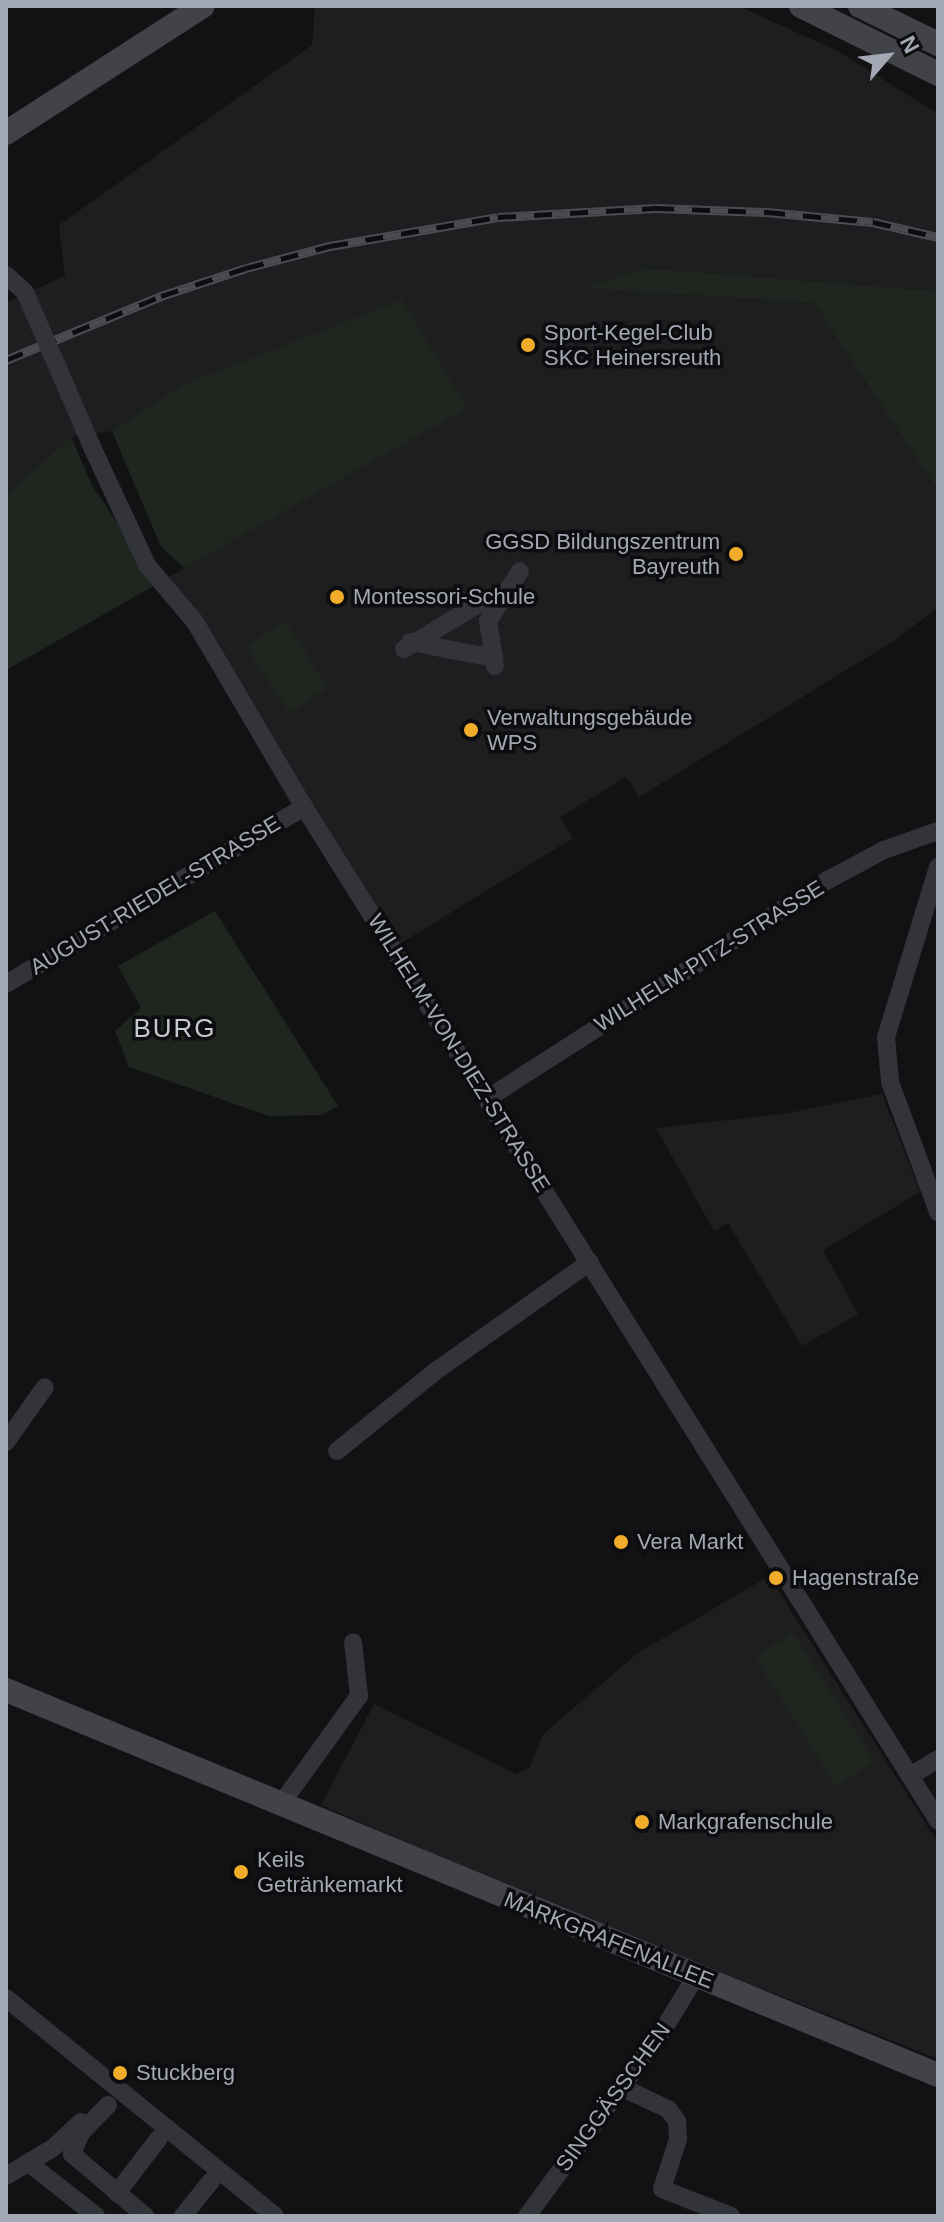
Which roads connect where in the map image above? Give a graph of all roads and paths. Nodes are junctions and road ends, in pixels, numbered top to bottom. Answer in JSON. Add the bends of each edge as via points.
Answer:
{"nodes":[{"id":1,"x":203,"y":6,"type":"edge"},
{"id":2,"x":801,"y":6,"type":"edge"},
{"id":3,"x":860,"y":6,"type":"edge"},
{"id":4,"x":938,"y":44,"type":"edge"},
{"id":5,"x":938,"y":74,"type":"edge"},
{"id":6,"x":6,"y":133,"type":"edge"},
{"id":7,"x":6,"y":275,"type":"edge"},
{"id":8,"x":520,"y":571,"type":"dead end"},
{"id":9,"x":495,"y":610,"type":"junction"},
{"id":10,"x":304,"y":807,"type":"junction"},
{"id":11,"x":938,"y":831,"type":"edge"},
{"id":12,"x":938,"y":867,"type":"edge"},
{"id":13,"x":6,"y":984,"type":"edge"},
{"id":14,"x":488,"y":1098,"type":"junction"},
{"id":15,"x":938,"y":1212,"type":"edge"},
{"id":16,"x":590,"y":1262,"type":"junction"},
{"id":17,"x":45,"y":1387,"type":"dead end"},
{"id":18,"x":6,"y":1442,"type":"edge"},
{"id":19,"x":337,"y":1451,"type":"dead end"},
{"id":20,"x":353,"y":1642,"type":"dead end"},
{"id":21,"x":6,"y":1690,"type":"edge"},
{"id":22,"x":938,"y":1759,"type":"edge"},
{"id":23,"x":910,"y":1776,"type":"junction"},
{"id":24,"x":281,"y":1804,"type":"junction"},
{"id":25,"x":938,"y":1821,"type":"edge"},
{"id":26,"x":696,"y":1976,"type":"junction"},
{"id":27,"x":6,"y":1998,"type":"edge"},
{"id":28,"x":938,"y":2075,"type":"edge"},
{"id":29,"x":113,"y":2085,"type":"junction"},
{"id":30,"x":621,"y":2087,"type":"junction"},
{"id":31,"x":108,"y":2105,"type":"dead end"},
{"id":32,"x":159,"y":2138,"type":"dead end"},
{"id":33,"x":30,"y":2164,"type":"junction"},
{"id":34,"x":6,"y":2176,"type":"edge"},
{"id":35,"x":211,"y":2181,"type":"dead end"},
{"id":36,"x":117,"y":2193,"type":"junction"},
{"id":37,"x":96,"y":2216,"type":"edge"},
{"id":38,"x":145,"y":2216,"type":"edge"},
{"id":39,"x":183,"y":2216,"type":"edge"},
{"id":40,"x":275,"y":2216,"type":"edge"},
{"id":41,"x":527,"y":2216,"type":"edge"},
{"id":42,"x":731,"y":2216,"type":"edge"}],
"edges":[{"from":1,"to":6,"type":"street"},
{"from":2,"to":5,"type":"street"},
{"from":3,"to":4,"type":"street"},
{"from":7,"to":10,"type":"street","name":"WILHELM-VON-DIEZ-STRASSE","bridge":true,"via":[[25,292],[147,565],[195,622]]},
{"from":8,"to":9,"type":"street"},
{"from":9,"to":9,"type":"street","via":[[488,621],[494,662],[406,644],[480,603]]},
{"from":10,"to":13,"type":"street","name":"AUGUST-RIEDEL-STRASSE"},
{"from":10,"to":14,"type":"street","name":"WILHELM-VON-DIEZ-STRASSE"},
{"from":11,"to":14,"type":"street","name":"WILHELM-PITZ-STRASSE","via":[[884,850],[828,880]]},
{"from":12,"to":15,"type":"street","via":[[886,1037],[890,1082]]},
{"from":14,"to":16,"type":"street","name":"WILHELM-VON-DIEZ-STRASSE"},
{"from":16,"to":19,"type":"street","via":[[437,1370]]},
{"from":16,"to":23,"type":"street","name":"WILHELM-VON-DIEZ-STRASSE"},
{"from":17,"to":18,"type":"street"},
{"from":20,"to":24,"type":"street","via":[[359,1696]]},
{"from":21,"to":24,"type":"street","name":"MARKGRAFENALLEE"},
{"from":22,"to":23,"type":"street"},
{"from":23,"to":25,"type":"street","name":"WILHELM-VON-DIEZ-STRASSE"},
{"from":24,"to":26,"type":"street","name":"MARKGRAFENALLEE"},
{"from":26,"to":28,"type":"street","name":"MARKGRAFENALLEE"},
{"from":26,"to":30,"type":"street","name":"SINGGÄSSCHEN"},
{"from":27,"to":29,"type":"street"},
{"from":29,"to":33,"type":"street","via":[[76,2127]]},
{"from":29,"to":40,"type":"street"},
{"from":30,"to":41,"type":"street","name":"SINGGÄSSCHEN"},
{"from":30,"to":42,"type":"street","via":[[668,2109],[677,2121],[678,2139],[662,2189]]},
{"from":31,"to":36,"type":"street","via":[[73,2154]]},
{"from":32,"to":36,"type":"street"},
{"from":33,"to":34,"type":"street"},
{"from":33,"to":37,"type":"street"},
{"from":35,"to":39,"type":"street"},
{"from":36,"to":38,"type":"street"}]}
